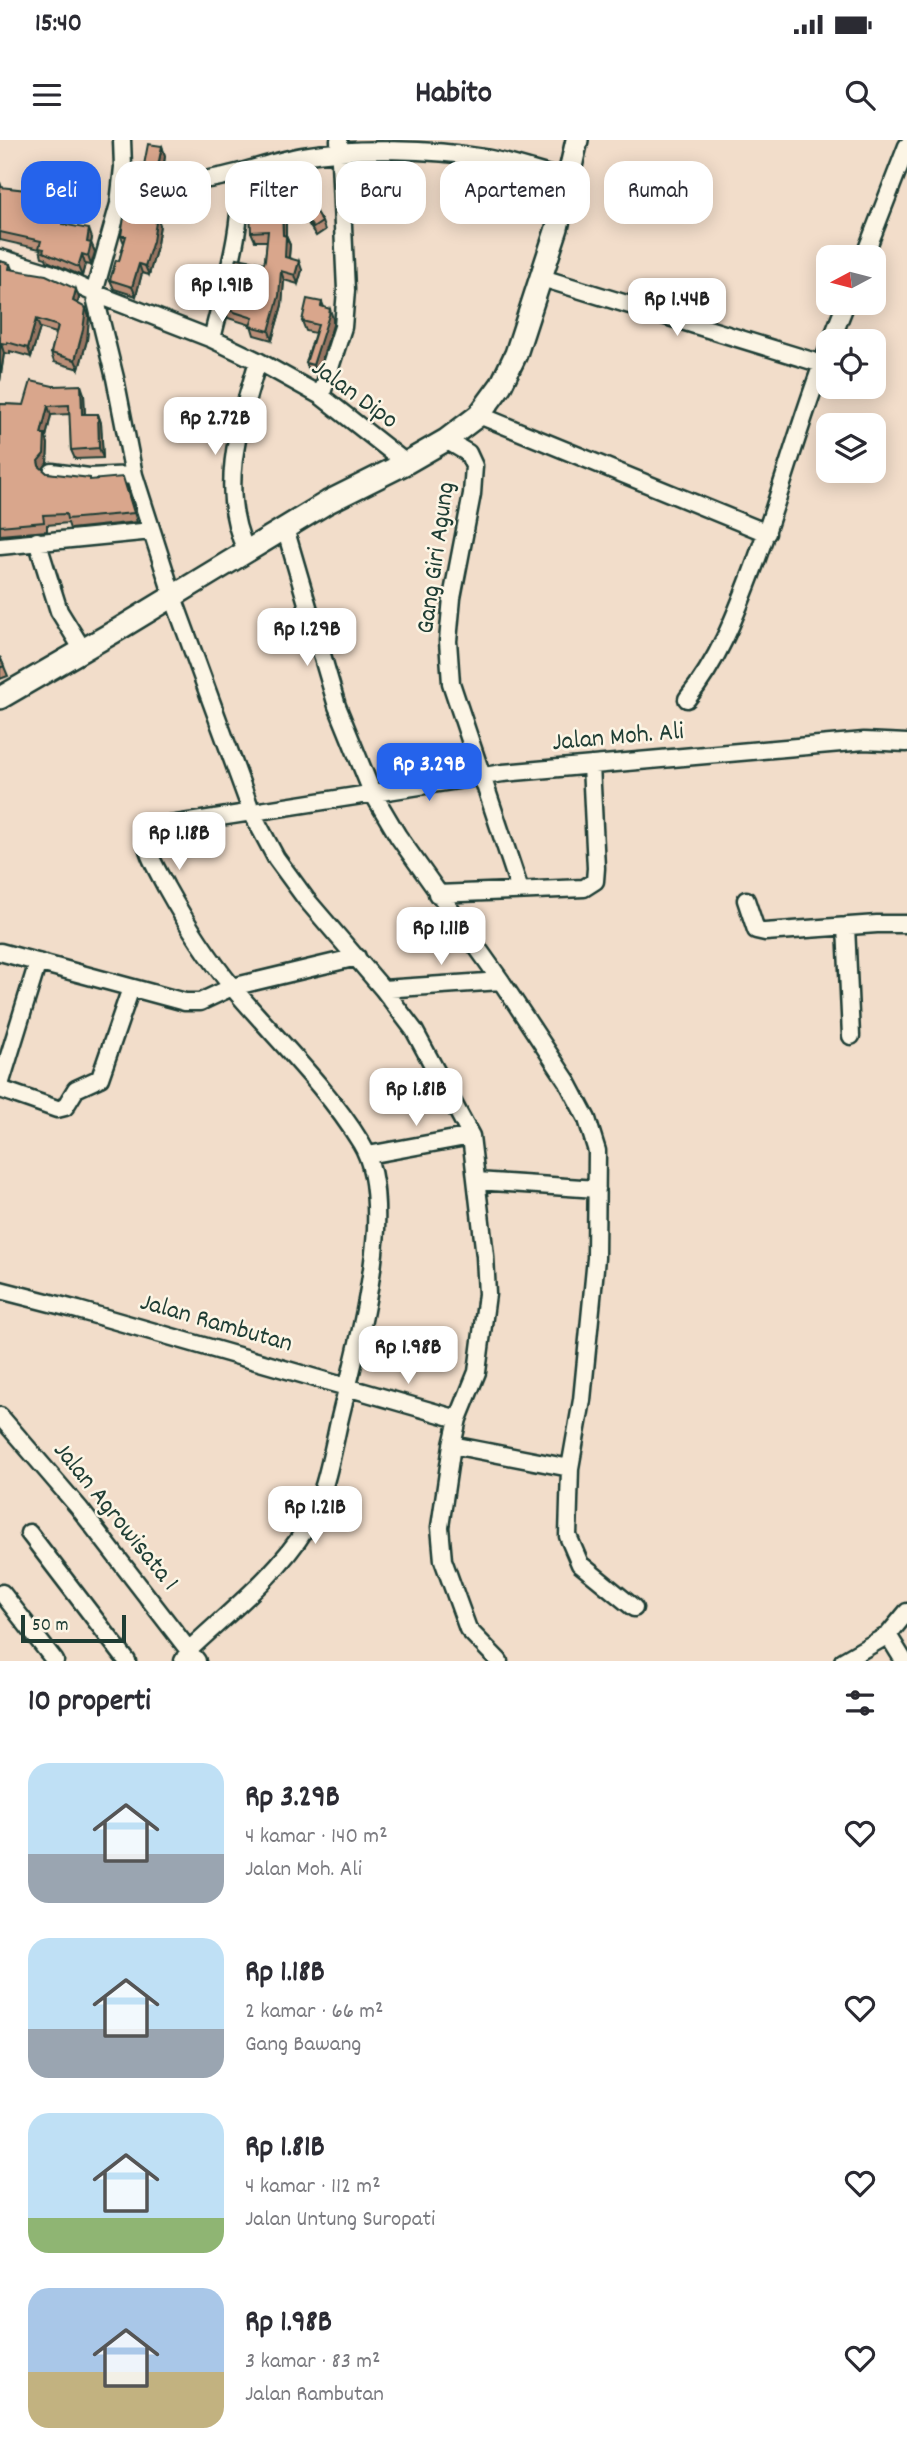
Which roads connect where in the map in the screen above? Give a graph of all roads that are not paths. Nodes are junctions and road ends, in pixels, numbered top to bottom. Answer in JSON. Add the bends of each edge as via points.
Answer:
{"nodes":[{"id":1,"x":122,"y":140,"type":"edge"},
{"id":2,"x":577,"y":140,"type":"edge"},
{"id":3,"x":896,"y":140,"type":"edge"},
{"id":4,"x":907,"y":145,"type":"edge"},
{"id":5,"x":338,"y":146,"type":"edge"},
{"id":6,"x":282,"y":161,"type":"edge"},
{"id":7,"x":498,"y":161,"type":"edge"},
{"id":8,"x":572,"y":161,"type":"edge"},
{"id":9,"x":237,"y":224,"type":"edge"},
{"id":10,"x":556,"y":224,"type":"edge"},
{"id":11,"x":869,"y":245,"type":"edge"},
{"id":12,"x":0,"y":258,"type":"edge"},
{"id":13,"x":542,"y":278,"type":"junction"},
{"id":14,"x":94,"y":293,"type":"junction"},
{"id":15,"x":212,"y":340,"type":"junction"},
{"id":16,"x":816,"y":354,"type":"edge"},
{"id":17,"x":258,"y":361,"type":"junction"},
{"id":18,"x":816,"y":384,"type":"edge"},
{"id":19,"x":321,"y":396,"type":"junction"},
{"id":20,"x":479,"y":415,"type":"junction"},
{"id":21,"x":446,"y":440,"type":"junction"},
{"id":22,"x":407,"y":463,"type":"junction"},
{"id":23,"x":52,"y":472,"type":"edge"},
{"id":24,"x":134,"y":475,"type":"junction"},
{"id":25,"x":285,"y":528,"type":"junction"},
{"id":26,"x":152,"y":531,"type":"junction"},
{"id":27,"x":767,"y":533,"type":"junction"},
{"id":28,"x":37,"y":541,"type":"junction"},
{"id":29,"x":0,"y":546,"type":"edge"},
{"id":30,"x":246,"y":550,"type":"junction"},
{"id":31,"x":173,"y":597,"type":"junction"},
{"id":32,"x":83,"y":650,"type":"junction"},
{"id":33,"x":0,"y":698,"type":"edge"},
{"id":34,"x":687,"y":699,"type":"dead end"},
{"id":35,"x":907,"y":743,"type":"edge"},
{"id":36,"x":591,"y":765,"type":"junction"},
{"id":37,"x":481,"y":776,"type":"junction"},
{"id":38,"x":372,"y":792,"type":"junction"},
{"id":39,"x":252,"y":813,"type":"junction"},
{"id":40,"x":520,"y":890,"type":"junction"},
{"id":41,"x":438,"y":894,"type":"junction"},
{"id":42,"x":746,"y":900,"type":"dead end"},
{"id":43,"x":907,"y":924,"type":"edge"},
{"id":44,"x":846,"y":926,"type":"junction"},
{"id":45,"x":0,"y":952,"type":"edge"},
{"id":46,"x":357,"y":957,"type":"junction"},
{"id":47,"x":38,"y":962,"type":"junction"},
{"id":48,"x":501,"y":981,"type":"junction"},
{"id":49,"x":232,"y":986,"type":"junction"},
{"id":50,"x":131,"y":988,"type":"junction"},
{"id":51,"x":383,"y":989,"type":"junction"},
{"id":52,"x":851,"y":1035,"type":"dead end"},
{"id":53,"x":0,"y":1087,"type":"edge"},
{"id":54,"x":471,"y":1136,"type":"junction"},
{"id":55,"x":368,"y":1155,"type":"junction"},
{"id":56,"x":477,"y":1181,"type":"junction"},
{"id":57,"x":597,"y":1189,"type":"junction"},
{"id":58,"x":0,"y":1290,"type":"edge"},
{"id":59,"x":347,"y":1388,"type":"junction"},
{"id":60,"x":0,"y":1416,"type":"edge"},
{"id":61,"x":458,"y":1419,"type":"junction"},
{"id":62,"x":452,"y":1445,"type":"junction"},
{"id":63,"x":570,"y":1468,"type":"junction"},
{"id":64,"x":29,"y":1534,"type":"dead end"},
{"id":65,"x":2,"y":1592,"type":"dead end"},
{"id":66,"x":634,"y":1608,"type":"dead end"},
{"id":67,"x":907,"y":1612,"type":"edge"},
{"id":68,"x":888,"y":1635,"type":"junction"},
{"id":69,"x":190,"y":1657,"type":"edge"},
{"id":70,"x":55,"y":1661,"type":"edge"},
{"id":71,"x":127,"y":1661,"type":"edge"},
{"id":72,"x":499,"y":1661,"type":"edge"},
{"id":73,"x":842,"y":1661,"type":"edge"},
{"id":74,"x":904,"y":1661,"type":"edge"}],
"edges":[{"from":1,"to":14,"type":"street","via":[[119,204]]},
{"from":2,"to":8,"type":"street"},
{"from":3,"to":4,"type":"street"},
{"from":4,"to":11,"type":"street"},
{"from":5,"to":6,"type":"street"},
{"from":5,"to":7,"type":"street"},
{"from":5,"to":19,"type":"street","via":[[346,290],[343,327]]},
{"from":9,"to":15,"type":"street"},
{"from":10,"to":13,"type":"street"},
{"from":12,"to":14,"type":"street","name":"Jalan Dipo"},
{"from":13,"to":16,"type":"street"},
{"from":13,"to":20,"type":"street","via":[[516,354]]},
{"from":14,"to":15,"type":"street","name":"Jalan Dipo"},
{"from":14,"to":24,"type":"street"},
{"from":15,"to":17,"type":"street","name":"Jalan Dipo"},
{"from":17,"to":19,"type":"street","name":"Jalan Dipo"},
{"from":17,"to":30,"type":"street","via":[[234,450],[237,531]]},
{"from":18,"to":27,"type":"street"},
{"from":19,"to":22,"type":"street","name":"Jalan Dipo"},
{"from":20,"to":21,"type":"street"},
{"from":20,"to":27,"type":"street"},
{"from":21,"to":22,"type":"street"},
{"from":21,"to":37,"type":"street","name":"Gang Giri Agung","via":[[468,453],[474,466],[448,641],[451,683]]},
{"from":22,"to":25,"type":"street"},
{"from":23,"to":24,"type":"street","via":[[89,477]]},
{"from":24,"to":26,"type":"street"},
{"from":25,"to":30,"type":"street"},
{"from":25,"to":38,"type":"street","via":[[337,706]]},
{"from":26,"to":28,"type":"street"},
{"from":26,"to":31,"type":"street"},
{"from":27,"to":34,"type":"street","via":[[724,643]]},
{"from":28,"to":29,"type":"street"},
{"from":28,"to":32,"type":"street","via":[[59,611]]},
{"from":30,"to":31,"type":"street"},
{"from":31,"to":32,"type":"street"},
{"from":31,"to":39,"type":"street"},
{"from":32,"to":33,"type":"street"},
{"from":35,"to":36,"type":"street","name":"Jalan Moh. Ali","via":[[852,742]]},
{"from":36,"to":37,"type":"street","name":"Jalan Moh. Ali"},
{"from":36,"to":40,"type":"street","via":[[595,881],[584,888]]},
{"from":37,"to":38,"type":"street","name":"Jalan Moh. Ali"},
{"from":37,"to":40,"type":"street","name":"Gang Giri Agung"},
{"from":38,"to":39,"type":"street","name":"Jalan Moh. Ali"},
{"from":38,"to":41,"type":"street"},
{"from":39,"to":46,"type":"street","via":[[276,858]]},
{"from":39,"to":49,"type":"street","name":"Jalan Moh. Ali","via":[[162,825],[145,834],[148,852],[189,929]]},
{"from":40,"to":41,"type":"street"},
{"from":41,"to":48,"type":"street"},
{"from":42,"to":44,"type":"street","via":[[756,930]]},
{"from":43,"to":44,"type":"street"},
{"from":44,"to":52,"type":"street"},
{"from":45,"to":47,"type":"street"},
{"from":46,"to":49,"type":"street"},
{"from":46,"to":51,"type":"street"},
{"from":47,"to":50,"type":"street"},
{"from":47,"to":53,"type":"street"},
{"from":48,"to":51,"type":"street"},
{"from":48,"to":57,"type":"street","via":[[587,1119],[597,1151]]},
{"from":49,"to":50,"type":"street","via":[[200,1002]]},
{"from":49,"to":55,"type":"street","via":[[317,1084]]},
{"from":50,"to":53,"type":"street","via":[[100,1079],[76,1089],[65,1107],[57,1109]]},
{"from":51,"to":54,"type":"street","via":[[414,1030]]},
{"from":54,"to":55,"type":"street"},
{"from":54,"to":56,"type":"street"},
{"from":55,"to":59,"type":"street","via":[[376,1230]]},
{"from":56,"to":57,"type":"street"},
{"from":56,"to":61,"type":"street","via":[[486,1294],[477,1372]]},
{"from":57,"to":63,"type":"street","via":[[596,1258],[582,1400]]},
{"from":58,"to":59,"type":"street","name":"Jalan Rambutan"},
{"from":59,"to":61,"type":"street","name":"Jalan Rambutan"},
{"from":59,"to":69,"type":"street","via":[[327,1471],[307,1527]]},
{"from":60,"to":69,"type":"street","name":"Jalan Agrowisata 1","via":[[79,1508]]},
{"from":61,"to":62,"type":"street"},
{"from":62,"to":63,"type":"street"},
{"from":62,"to":72,"type":"street","via":[[440,1527],[443,1560],[468,1629]]},
{"from":63,"to":66,"type":"street","via":[[568,1536],[573,1552],[580,1564]]},
{"from":64,"to":71,"type":"street"},
{"from":65,"to":70,"type":"street"},
{"from":67,"to":68,"type":"street"},
{"from":68,"to":73,"type":"street"},
{"from":68,"to":74,"type":"street"}]}
